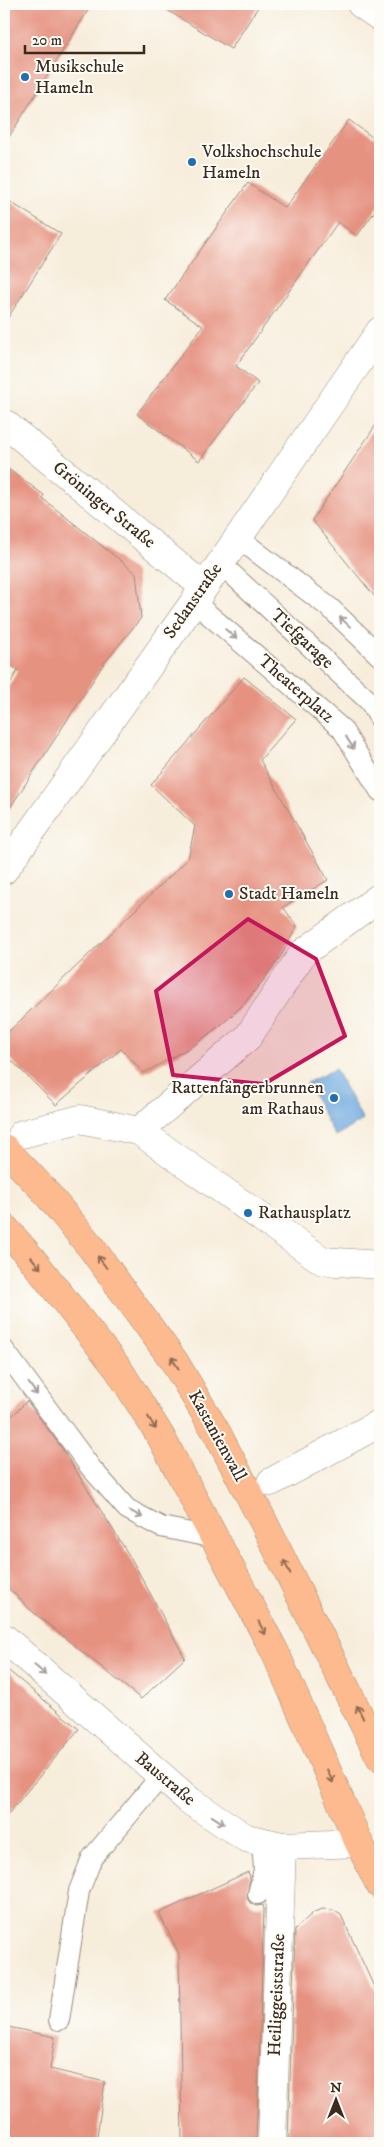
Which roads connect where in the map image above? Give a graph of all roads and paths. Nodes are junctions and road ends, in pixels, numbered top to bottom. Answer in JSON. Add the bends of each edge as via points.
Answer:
{"nodes":[{"id":1,"x":360,"y":4,"type":"edge"},
{"id":2,"x":380,"y":17,"type":"edge"},
{"id":3,"x":380,"y":331,"type":"edge"},
{"id":4,"x":4,"y":422,"type":"edge"},
{"id":5,"x":237,"y":536,"type":"junction"},
{"id":6,"x":220,"y":563,"type":"junction"},
{"id":7,"x":199,"y":594,"type":"junction"},
{"id":8,"x":380,"y":656,"type":"edge"},
{"id":9,"x":380,"y":719,"type":"edge"},
{"id":10,"x":380,"y":791,"type":"edge"},
{"id":11,"x":4,"y":870,"type":"edge"},
{"id":12,"x":380,"y":897,"type":"edge"},
{"id":13,"x":139,"y":1131,"type":"junction"},
{"id":14,"x":13,"y":1141,"type":"edge"},
{"id":15,"x":4,"y":1227,"type":"edge"},
{"id":16,"x":380,"y":1265,"type":"edge"},
{"id":17,"x":4,"y":1350,"type":"edge"},
{"id":18,"x":380,"y":1423,"type":"edge"},
{"id":19,"x":271,"y":1482,"type":"dead end"},
{"id":20,"x":215,"y":1538,"type":"junction"},
{"id":21,"x":4,"y":1638,"type":"edge"},
{"id":22,"x":380,"y":1757,"type":"edge"},
{"id":23,"x":161,"y":1776,"type":"junction"},
{"id":24,"x":359,"y":1843,"type":"junction"},
{"id":25,"x":272,"y":1844,"type":"junction"},
{"id":26,"x":380,"y":1884,"type":"edge"},
{"id":27,"x":258,"y":1894,"type":"dead end"},
{"id":28,"x":59,"y":2020,"type":"dead end"},
{"id":29,"x":272,"y":2143,"type":"edge"}],
"edges":[{"from":1,"to":2,"type":"street"},
{"from":3,"to":5,"type":"street","name":"Sedanstraße"},
{"from":4,"to":7,"type":"street","name":"Gröninger Straße"},
{"from":5,"to":6,"type":"street","name":"Sedanstraße"},
{"from":8,"to":5,"type":"lane","one_way":true,"via":[[330,608]]},
{"from":6,"to":7,"type":"street","name":"Sedanstraße"},
{"from":6,"to":9,"type":"lane","name":"Tiefgarage","via":[[370,702]]},
{"from":7,"to":10,"type":"lane","name":"Theaterplatz","one_way":true,"via":[[342,729]]},
{"from":7,"to":11,"type":"street","name":"Sedanstraße"},
{"from":12,"to":13,"type":"street","via":[[302,953],[248,1037]]},
{"from":13,"to":14,"type":"street","via":[[80,1119]]},
{"from":13,"to":16,"type":"street","via":[[323,1262]]},
{"from":22,"to":14,"type":"main road","name":"Kastanienwall","one_way":true,"via":[[217,1433],[174,1361],[91,1247],[43,1189]]},
{"from":15,"to":20,"type":"main road","one_way":true,"via":[[119,1370]]},
{"from":17,"to":20,"type":"lane","one_way":true,"via":[[91,1468],[128,1509],[161,1527]]},
{"from":18,"to":19,"type":"street"},
{"from":20,"to":24,"type":"main road","one_way":true,"via":[[275,1652]]},
{"from":21,"to":23,"type":"street","name":"Baustraße","one_way":true},
{"from":23,"to":25,"type":"street","name":"Baustraße","one_way":true,"via":[[190,1801],[246,1838]]},
{"from":23,"to":28,"type":"lane","via":[[92,1858],[78,1891]]},
{"from":24,"to":25,"type":"street","name":"Baustraße"},
{"from":24,"to":26,"type":"main road"},
{"from":25,"to":27,"type":"lane"},
{"from":25,"to":29,"type":"street","name":"Heiliggeiststraße"}]}
